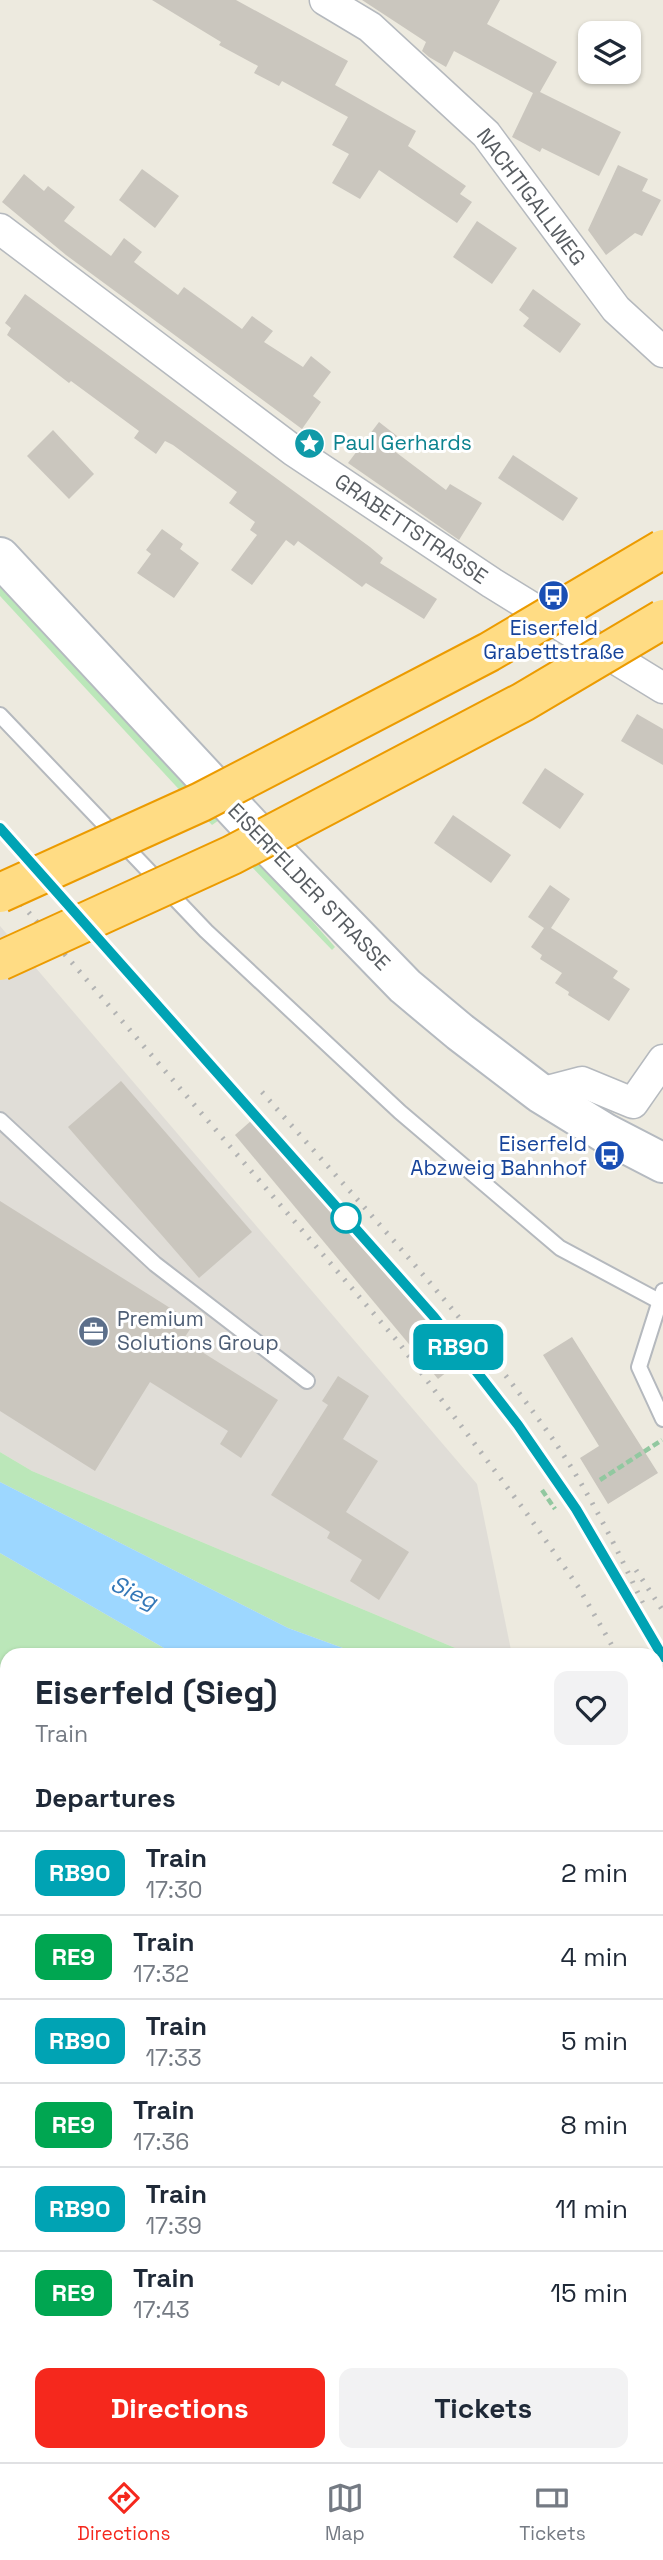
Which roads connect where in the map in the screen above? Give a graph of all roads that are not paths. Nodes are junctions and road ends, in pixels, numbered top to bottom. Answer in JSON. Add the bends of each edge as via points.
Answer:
{"nodes":[{"id":1,"x":325,"y":0,"type":"edge"},
{"id":2,"x":0,"y":229,"type":"edge"},
{"id":3,"x":663,"y":352,"type":"edge"},
{"id":4,"x":663,"y":549,"type":"edge"},
{"id":5,"x":0,"y":557,"type":"edge"},
{"id":6,"x":663,"y":619,"type":"edge"},
{"id":7,"x":663,"y":688,"type":"edge"},
{"id":8,"x":0,"y":715,"type":"edge"},
{"id":9,"x":251,"y":828,"type":"junction"},
{"id":10,"x":169,"y":892,"type":"junction"},
{"id":11,"x":0,"y":893,"type":"edge"},
{"id":12,"x":0,"y":961,"type":"edge"},
{"id":13,"x":663,"y":1060,"type":"edge"},
{"id":14,"x":540,"y":1093,"type":"junction"},
{"id":15,"x":0,"y":1120,"type":"edge"},
{"id":16,"x":663,"y":1163,"type":"edge"},
{"id":17,"x":661,"y":1296,"type":"edge"},
{"id":18,"x":307,"y":1381,"type":"dead end"},
{"id":19,"x":663,"y":1419,"type":"edge"}],
"edges":[{"from":1,"to":3,"type":"street","name":"NACHTIGALLWEG","via":[[370,27],[486,134],[616,309]]},
{"from":2,"to":7,"type":"street","name":"GRABETTSTRASSE","via":[[293,451],[492,583]]},
{"from":4,"to":11,"type":"highway","bridge":true,"via":[[489,652],[225,790]]},
{"from":5,"to":9,"type":"main road","name":"EISERFELDER STRASSE"},
{"from":6,"to":12,"type":"highway","bridge":true,"via":[[523,702],[232,855]]},
{"from":8,"to":10,"type":"lane"},
{"from":9,"to":10,"type":"lane"},
{"from":9,"to":14,"type":"main road","name":"EISERFELDER STRASSE","via":[[405,986]]},
{"from":10,"to":17,"type":"lane","via":[[400,1112],[560,1248]]},
{"from":13,"to":14,"type":"street","via":[[633,1103],[582,1082]]},
{"from":14,"to":16,"type":"main road","name":"EISERFELDER STRASSE"},
{"from":15,"to":18,"type":"lane","via":[[155,1264]]},
{"from":17,"to":19,"type":"lane","via":[[639,1367]]}]}
